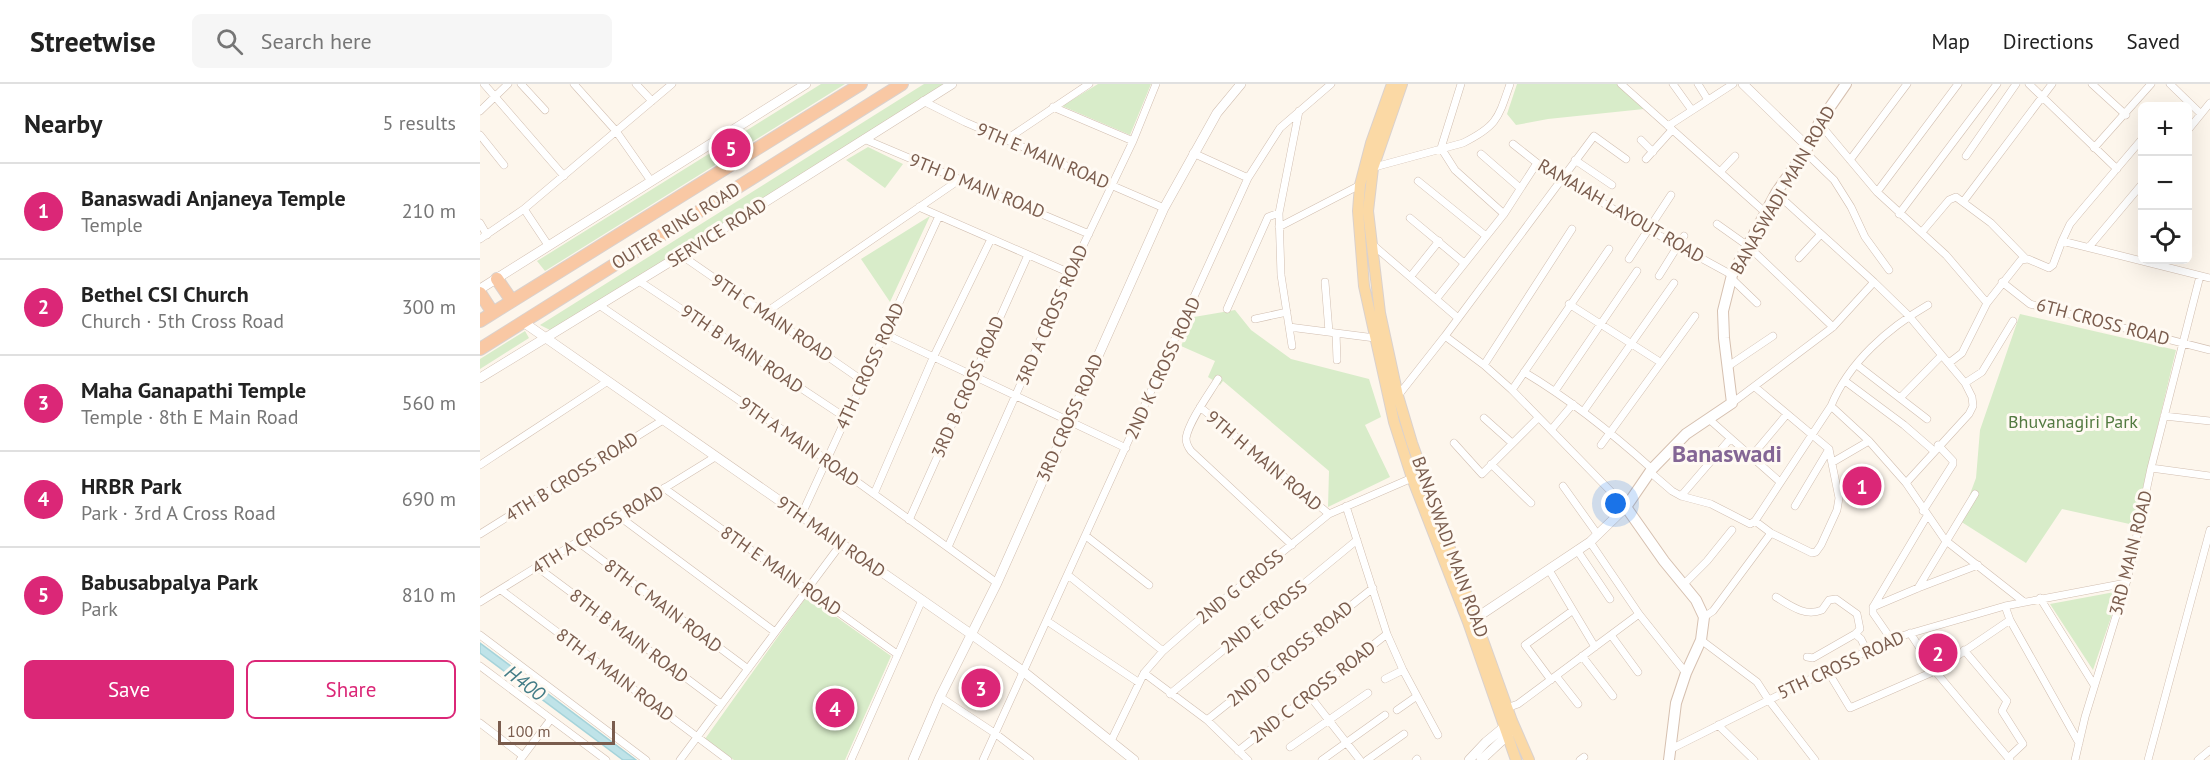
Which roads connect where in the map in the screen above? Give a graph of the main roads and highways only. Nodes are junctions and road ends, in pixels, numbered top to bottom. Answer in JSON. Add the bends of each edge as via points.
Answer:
{"nodes":[{"id":1,"x":861,"y":84,"type":"edge"},
{"id":2,"x":902,"y":84,"type":"edge"},
{"id":3,"x":1392,"y":84,"type":"edge"},
{"id":4,"x":1402,"y":84,"type":"edge"},
{"id":5,"x":1846,"y":84,"type":"edge"},
{"id":6,"x":1368,"y":169,"type":"junction"},
{"id":7,"x":497,"y":279,"type":"road end"},
{"id":8,"x":480,"y":291,"type":"edge"},
{"id":9,"x":512,"y":301,"type":"junction"},
{"id":10,"x":493,"y":313,"type":"junction"},
{"id":11,"x":480,"y":321,"type":"edge"},
{"id":12,"x":480,"y":349,"type":"edge"},
{"id":13,"x":1394,"y":398,"type":"junction"},
{"id":14,"x":1504,"y":710,"type":"junction"},
{"id":15,"x":1509,"y":728,"type":"junction"},
{"id":16,"x":1670,"y":754,"type":"edge"},
{"id":17,"x":1516,"y":760,"type":"edge"},
{"id":18,"x":1529,"y":760,"type":"edge"}],
"edges":[{"from":1,"to":9,"type":"highway","name":"OUTER RING ROAD"},
{"from":2,"to":12,"type":"highway","name":"OUTER RING ROAD"},
{"from":3,"to":6,"type":"main road","name":"BANASWADI MAIN ROAD"},
{"from":4,"to":6,"type":"main road","name":"BANASWADI MAIN ROAD"},
{"from":5,"to":16,"type":"main road","name":"BANASWADI MAIN ROAD","via":[[1776,194],[1731,277],[1723,311],[1732,404],[1686,434],[1651,470],[1626,507],[1704,617],[1701,640],[1676,703]]},
{"from":6,"to":13,"type":"main road","name":"BANASWADI MAIN ROAD","via":[[1368,211]]},
{"from":6,"to":13,"type":"main road","name":"BANASWADI MAIN ROAD","via":[[1360,185],[1359,242],[1375,338]]},
{"from":7,"to":9,"type":"highway"},
{"from":8,"to":10,"type":"highway"},
{"from":9,"to":10,"type":"highway","name":"OUTER RING ROAD"},
{"from":10,"to":11,"type":"highway","name":"OUTER RING ROAD"},
{"from":13,"to":14,"type":"main road","name":"BANASWADI MAIN ROAD","via":[[1476,618]]},
{"from":13,"to":14,"type":"main road","name":"BANASWADI MAIN ROAD","via":[[1394,422],[1412,478]]},
{"from":14,"to":15,"type":"main road","name":"BANASWADI MAIN ROAD"},
{"from":15,"to":17,"type":"main road","name":"BANASWADI MAIN ROAD"},
{"from":15,"to":18,"type":"main road","name":"BANASWADI MAIN ROAD"}]}
